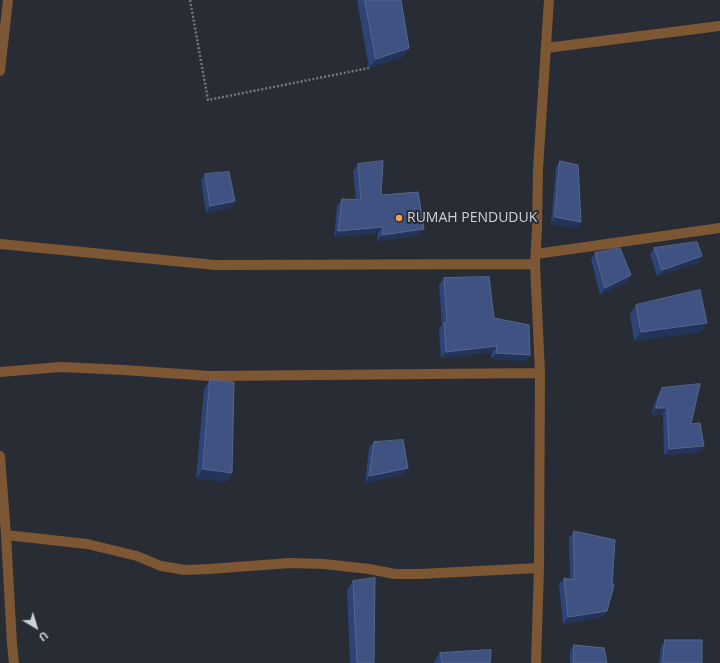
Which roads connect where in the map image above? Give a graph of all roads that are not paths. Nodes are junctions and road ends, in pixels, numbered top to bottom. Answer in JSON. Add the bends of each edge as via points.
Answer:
{"nodes":[{"id":1,"x":8,"y":0,"type":"edge"},
{"id":2,"x":549,"y":0,"type":"edge"},
{"id":3,"x":720,"y":26,"type":"edge"},
{"id":4,"x":546,"y":48,"type":"junction"},
{"id":5,"x":0,"y":71,"type":"edge"},
{"id":6,"x":720,"y":228,"type":"edge"},
{"id":7,"x":0,"y":244,"type":"edge"},
{"id":8,"x":536,"y":254,"type":"junction"},
{"id":9,"x":535,"y":264,"type":"junction"},
{"id":10,"x":0,"y":372,"type":"edge"},
{"id":11,"x":540,"y":373,"type":"junction"},
{"id":12,"x":0,"y":456,"type":"edge"},
{"id":13,"x":6,"y":535,"type":"junction"},
{"id":14,"x":539,"y":568,"type":"junction"},
{"id":15,"x":14,"y":663,"type":"edge"},
{"id":16,"x":536,"y":663,"type":"edge"}],
"edges":[{"from":1,"to":5,"type":"street"},
{"from":2,"to":4,"type":"street"},
{"from":3,"to":4,"type":"street"},
{"from":4,"to":8,"type":"street","via":[[538,169]]},
{"from":6,"to":8,"type":"street"},
{"from":7,"to":9,"type":"street","via":[[215,265]]},
{"from":8,"to":9,"type":"street"},
{"from":9,"to":11,"type":"street"},
{"from":10,"to":11,"type":"street","via":[[62,367],[210,376]]},
{"from":11,"to":14,"type":"street"},
{"from":12,"to":13,"type":"street"},
{"from":13,"to":14,"type":"street","via":[[87,544],[137,556],[161,566],[185,570],[290,563],[332,565],[396,574]]},
{"from":13,"to":15,"type":"street"},
{"from":14,"to":16,"type":"street"}]}
